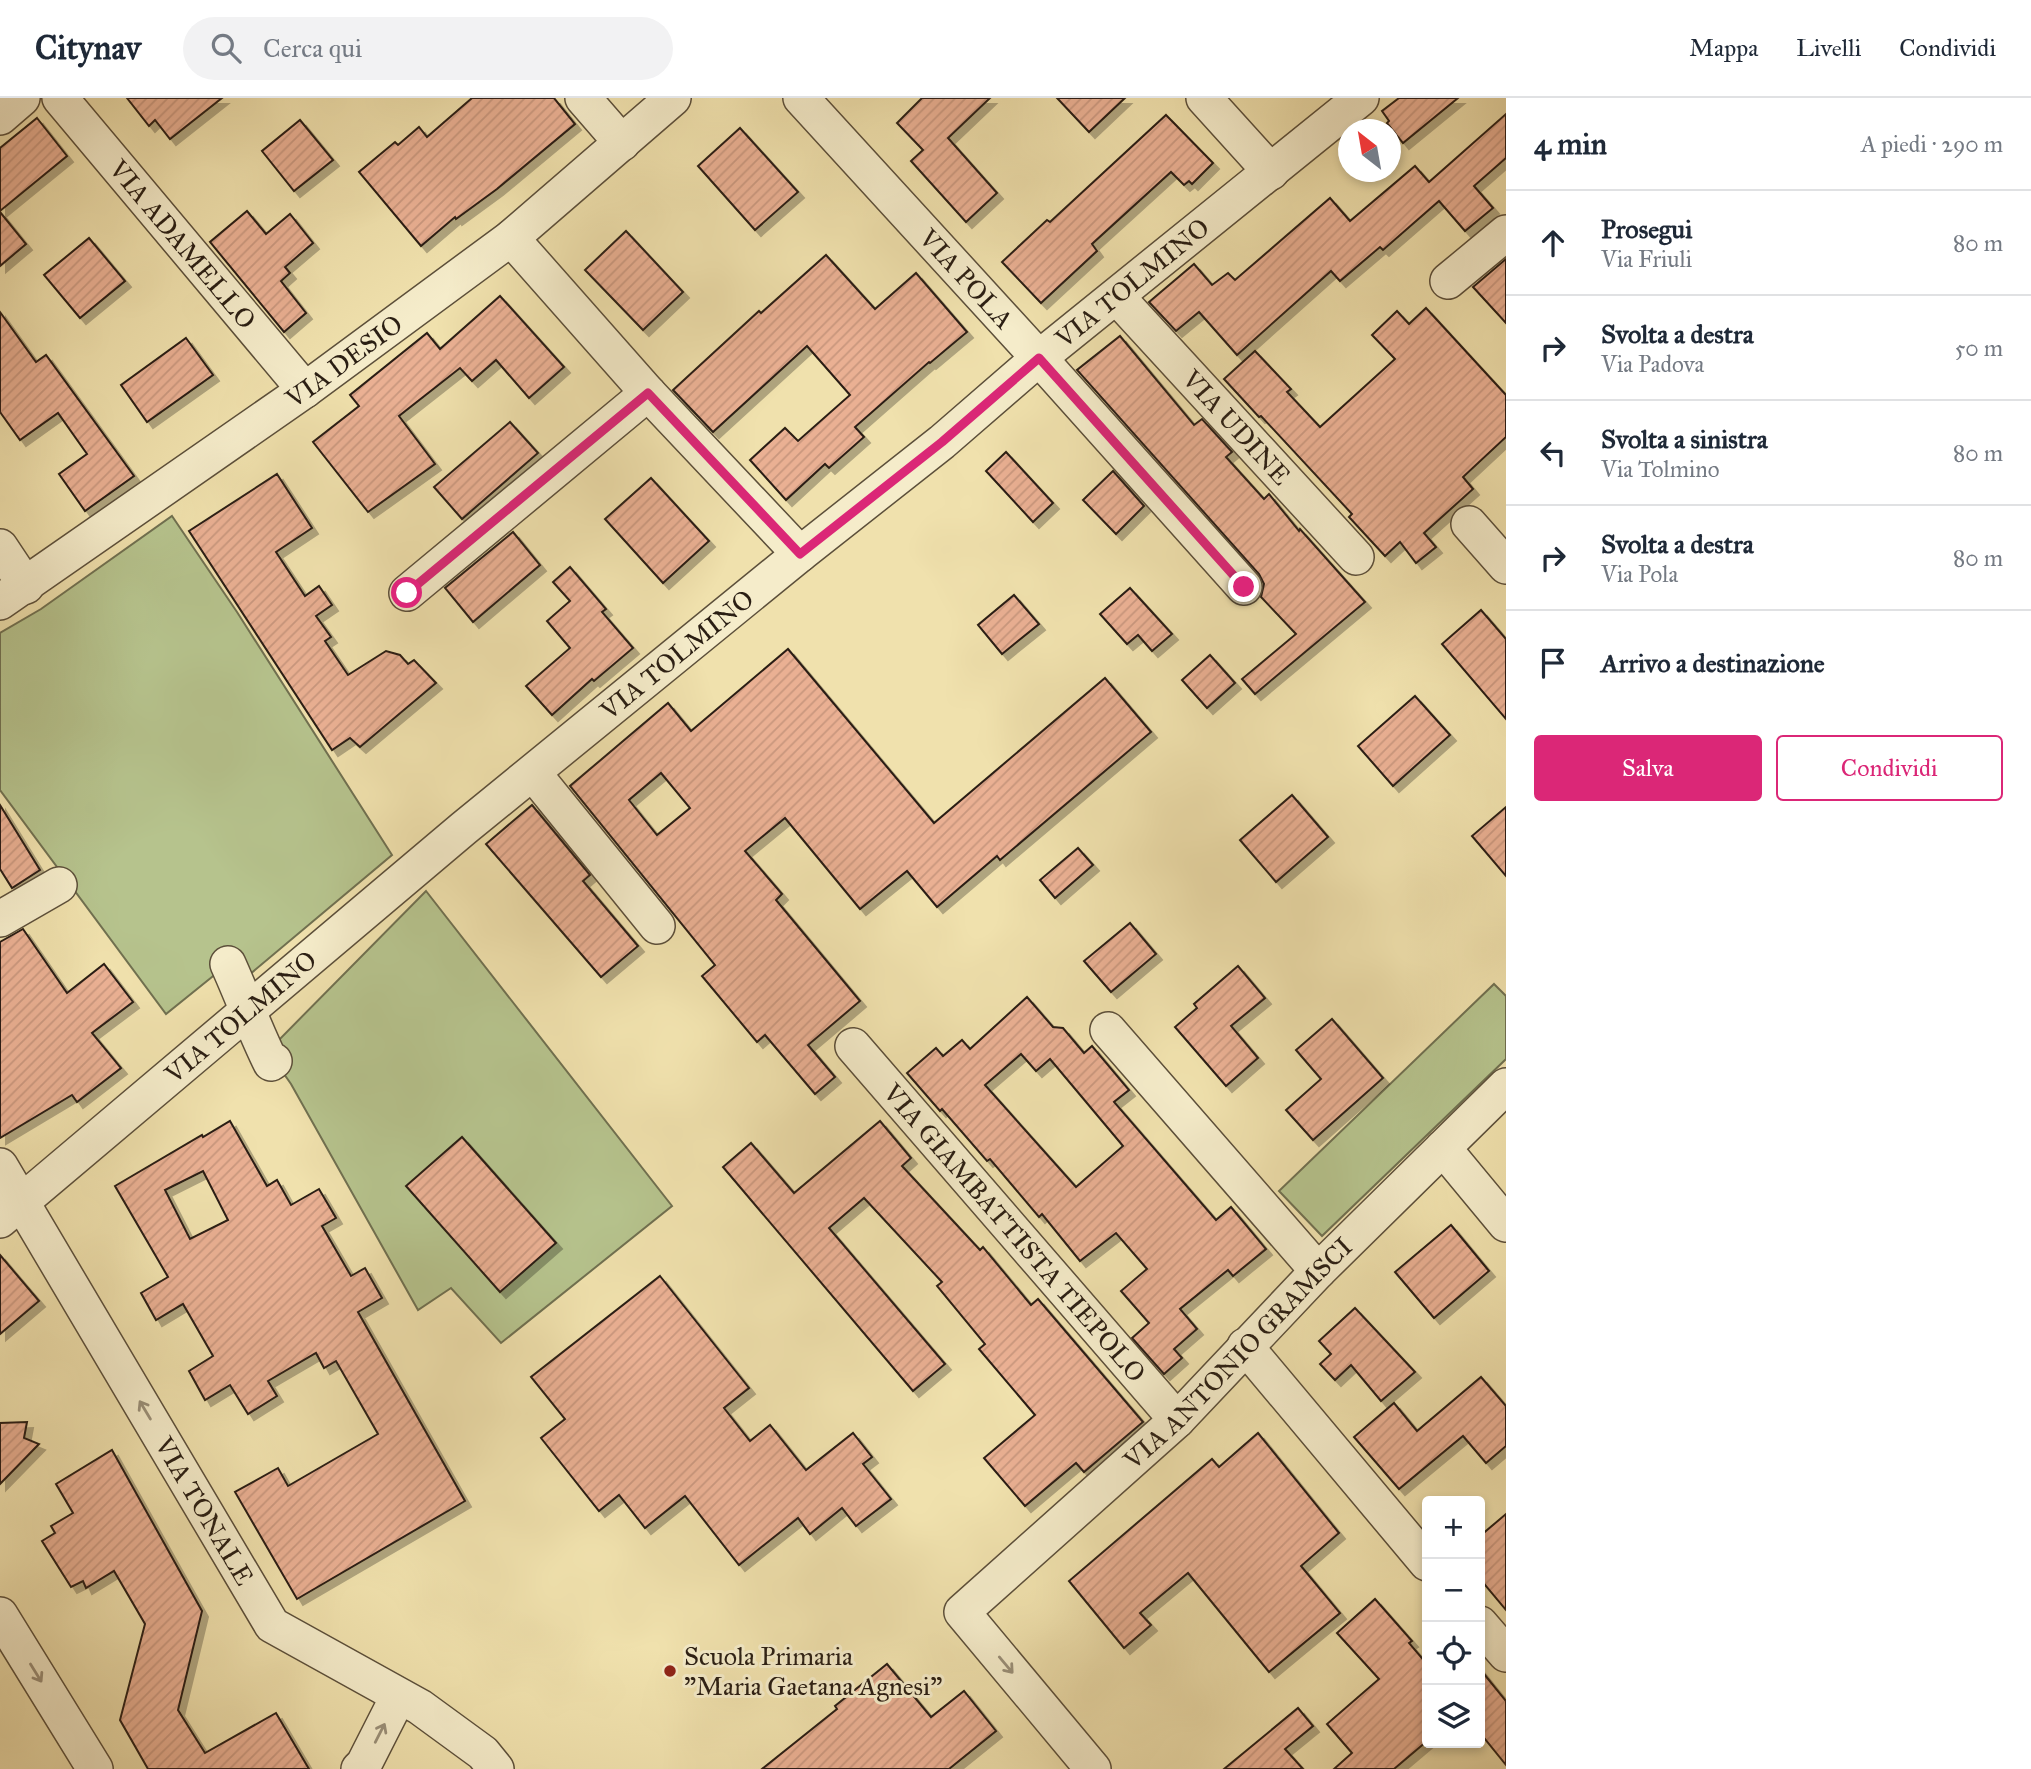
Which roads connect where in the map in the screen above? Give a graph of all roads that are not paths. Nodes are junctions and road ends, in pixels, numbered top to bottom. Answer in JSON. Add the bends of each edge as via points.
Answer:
{"nodes":[{"id":1,"x":22,"y":98,"type":"edge"},
{"id":2,"x":60,"y":98,"type":"edge"},
{"id":3,"x":583,"y":98,"type":"edge"},
{"id":4,"x":673,"y":98,"type":"edge"},
{"id":5,"x":801,"y":98,"type":"edge"},
{"id":6,"x":1204,"y":98,"type":"edge"},
{"id":7,"x":1361,"y":98,"type":"edge"},
{"id":8,"x":0,"y":117,"type":"edge"},
{"id":9,"x":622,"y":144,"type":"junction"},
{"id":10,"x":1271,"y":172,"type":"junction"},
{"id":11,"x":1506,"y":233,"type":"edge"},
{"id":12,"x":511,"y":238,"type":"junction"},
{"id":13,"x":1448,"y":281,"type":"dead end"},
{"id":14,"x":1117,"y":297,"type":"junction"},
{"id":15,"x":1039,"y":358,"type":"junction"},
{"id":16,"x":305,"y":390,"type":"junction"},
{"id":17,"x":648,"y":393,"type":"junction"},
{"id":18,"x":1469,"y":524,"type":"dead end"},
{"id":19,"x":0,"y":547,"type":"edge"},
{"id":20,"x":800,"y":554,"type":"junction"},
{"id":21,"x":1356,"y":557,"type":"dead end"},
{"id":22,"x":1506,"y":566,"type":"edge"},
{"id":23,"x":1244,"y":587,"type":"dead end"},
{"id":24,"x":407,"y":593,"type":"dead end"},
{"id":25,"x":13,"y":594,"type":"edge"},
{"id":26,"x":533,"y":774,"type":"junction"},
{"id":27,"x":59,"y":885,"type":"dead end"},
{"id":28,"x":0,"y":919,"type":"edge"},
{"id":29,"x":657,"y":926,"type":"dead end"},
{"id":30,"x":228,"y":964,"type":"dead end"},
{"id":31,"x":249,"y":1009,"type":"junction"},
{"id":32,"x":1108,"y":1030,"type":"dead end"},
{"id":33,"x":853,"y":1046,"type":"dead end"},
{"id":34,"x":274,"y":1061,"type":"dead end"},
{"id":35,"x":1506,"y":1086,"type":"edge"},
{"id":36,"x":1443,"y":1148,"type":"junction"},
{"id":37,"x":0,"y":1166,"type":"edge"},
{"id":38,"x":11,"y":1211,"type":"edge"},
{"id":39,"x":1506,"y":1224,"type":"edge"},
{"id":40,"x":1318,"y":1271,"type":"junction"},
{"id":41,"x":1245,"y":1346,"type":"junction"},
{"id":42,"x":1177,"y":1420,"type":"junction"},
{"id":43,"x":1424,"y":1559,"type":"edge"},
{"id":44,"x":0,"y":1615,"type":"edge"},
{"id":45,"x":1485,"y":1630,"type":"edge"},
{"id":46,"x":1506,"y":1654,"type":"edge"},
{"id":47,"x":398,"y":1697,"type":"junction"},
{"id":48,"x":95,"y":1769,"type":"edge"},
{"id":49,"x":359,"y":1769,"type":"edge"},
{"id":50,"x":496,"y":1769,"type":"edge"},
{"id":51,"x":1093,"y":1769,"type":"edge"}],
"edges":[{"from":1,"to":8,"type":"street"},
{"from":2,"to":16,"type":"street","name":"VIA ADAMELLO"},
{"from":3,"to":9,"type":"street"},
{"from":4,"to":9,"type":"street","name":"VIA DESIO"},
{"from":5,"to":15,"type":"street","name":"VIA POLA"},
{"from":6,"to":10,"type":"street"},
{"from":7,"to":10,"type":"street","name":"VIA TOLMINO"},
{"from":9,"to":12,"type":"street","name":"VIA DESIO"},
{"from":10,"to":14,"type":"street","name":"VIA TOLMINO"},
{"from":11,"to":13,"type":"street"},
{"from":12,"to":16,"type":"street","name":"VIA DESIO"},
{"from":12,"to":17,"type":"street"},
{"from":14,"to":15,"type":"street","name":"VIA TOLMINO"},
{"from":14,"to":21,"type":"street","name":"VIA UDINE"},
{"from":15,"to":20,"type":"street","name":"VIA TOLMINO"},
{"from":15,"to":23,"type":"street","name":"VIA POLA"},
{"from":16,"to":25,"type":"street","name":"VIA DESIO"},
{"from":17,"to":20,"type":"street"},
{"from":17,"to":24,"type":"street"},
{"from":18,"to":22,"type":"street"},
{"from":19,"to":25,"type":"street"},
{"from":20,"to":26,"type":"street","name":"VIA TOLMINO"},
{"from":26,"to":29,"type":"street"},
{"from":26,"to":31,"type":"street","name":"VIA TOLMINO"},
{"from":27,"to":28,"type":"street"},
{"from":30,"to":31,"type":"street"},
{"from":31,"to":34,"type":"street","via":[[271,1063]]},
{"from":31,"to":38,"type":"street","name":"VIA TOLMINO"},
{"from":32,"to":40,"type":"street"},
{"from":33,"to":42,"type":"street","name":"VIA GIAMBATTISTA TIEPOLO"},
{"from":35,"to":36,"type":"street","name":"VIA ANTONIO GRAMSCI"},
{"from":36,"to":39,"type":"street"},
{"from":36,"to":40,"type":"street","name":"VIA ANTONIO GRAMSCI"},
{"from":37,"to":38,"type":"street","name":"VIA TONALE"},
{"from":47,"to":38,"type":"street","name":"VIA TONALE","one_way":true,"via":[[272,1625]]},
{"from":40,"to":41,"type":"street","name":"VIA ANTONIO GRAMSCI"},
{"from":41,"to":42,"type":"street","name":"VIA ANTONIO GRAMSCI"},
{"from":41,"to":43,"type":"street"},
{"from":42,"to":51,"type":"street","name":"VIA ANTONIO GRAMSCI","one_way":true,"via":[[962,1612]]},
{"from":44,"to":48,"type":"street","one_way":true},
{"from":45,"to":46,"type":"street"},
{"from":49,"to":47,"type":"street","one_way":true},
{"from":47,"to":50,"type":"street","name":"VIA TONALE","via":[[420,1707],[483,1753]]}]}
